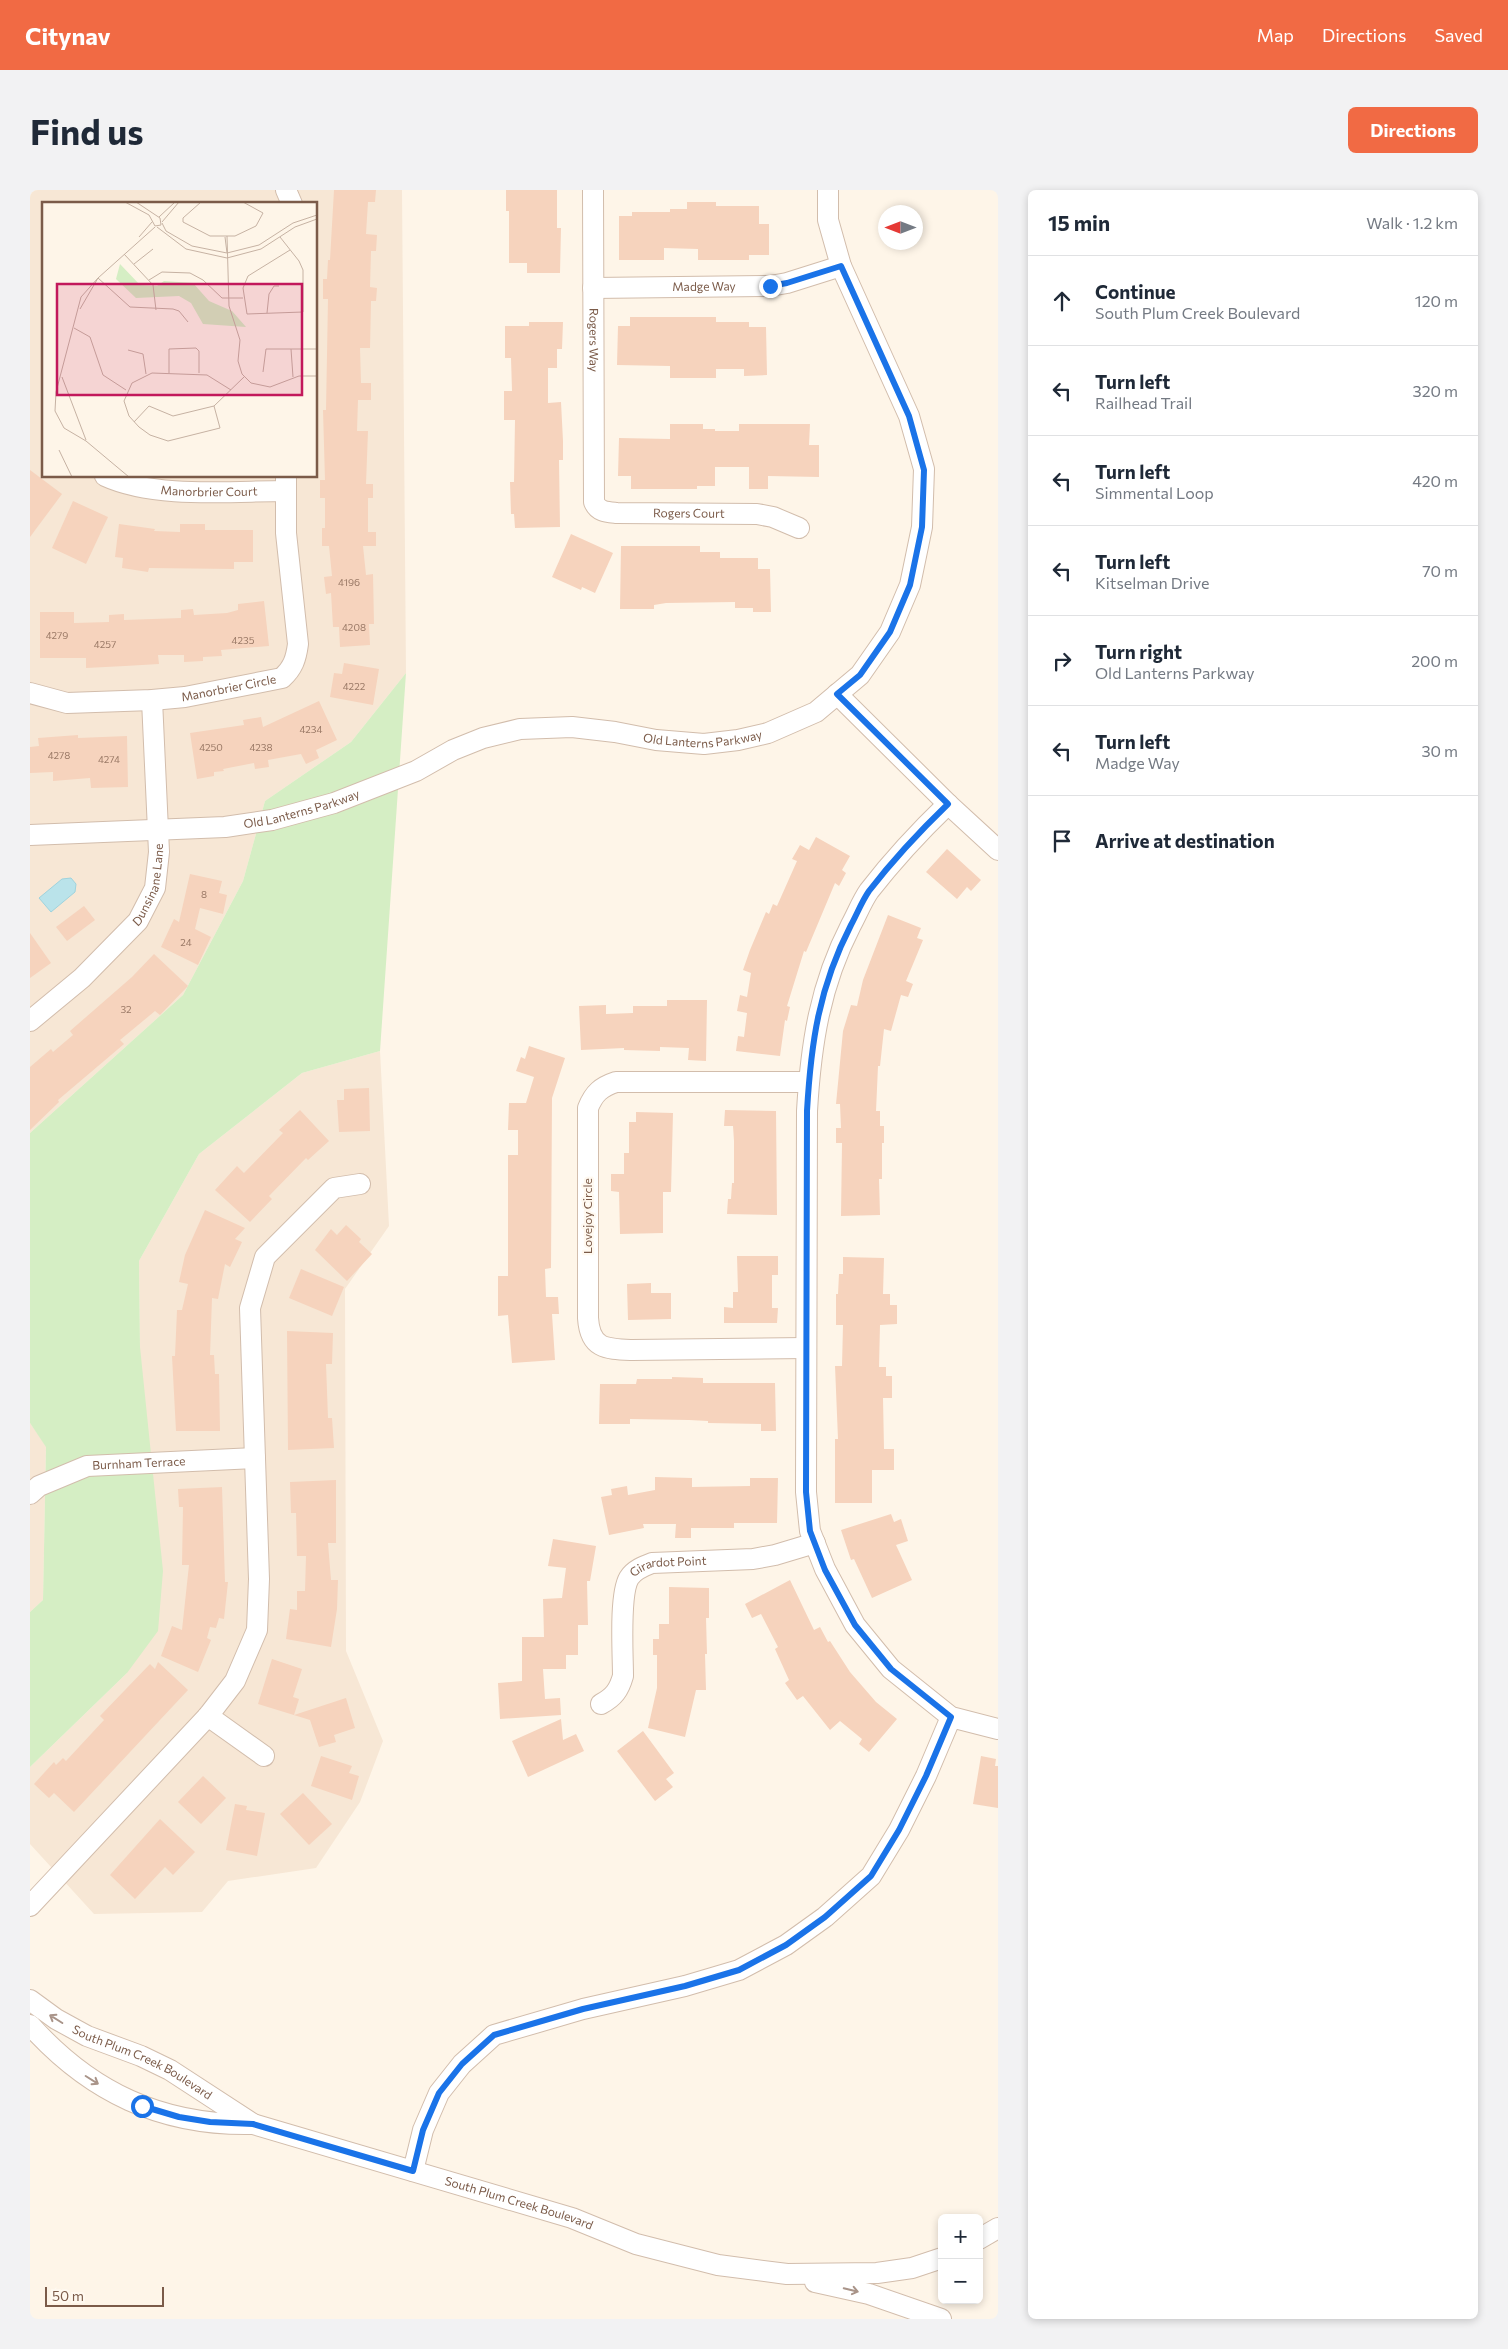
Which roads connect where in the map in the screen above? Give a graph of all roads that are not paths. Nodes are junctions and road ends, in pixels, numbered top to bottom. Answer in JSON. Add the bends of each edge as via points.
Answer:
{"nodes":[{"id":1,"x":286,"y":190,"type":"edge"},
{"id":2,"x":593,"y":190,"type":"edge"},
{"id":3,"x":828,"y":190,"type":"edge"},
{"id":4,"x":291,"y":202,"type":"edge"},
{"id":5,"x":841,"y":266,"type":"junction"},
{"id":6,"x":593,"y":288,"type":"junction"},
{"id":7,"x":109,"y":478,"type":"edge"},
{"id":8,"x":286,"y":484,"type":"edge"},
{"id":9,"x":594,"y":491,"type":"joint"},
{"id":10,"x":799,"y":528,"type":"dead end"},
{"id":11,"x":30,"y":693,"type":"edge"},
{"id":12,"x":837,"y":694,"type":"junction"},
{"id":13,"x":152,"y":700,"type":"junction"},
{"id":14,"x":948,"y":804,"type":"junction"},
{"id":15,"x":158,"y":830,"type":"junction"},
{"id":16,"x":30,"y":835,"type":"edge"},
{"id":17,"x":998,"y":850,"type":"edge"},
{"id":18,"x":30,"y":1021,"type":"edge"},
{"id":19,"x":809,"y":1082,"type":"junction"},
{"id":20,"x":360,"y":1184,"type":"dead end"},
{"id":21,"x":806,"y":1348,"type":"junction"},
{"id":22,"x":254,"y":1458,"type":"junction"},
{"id":23,"x":30,"y":1494,"type":"edge"},
{"id":24,"x":815,"y":1543,"type":"junction"},
{"id":25,"x":601,"y":1704,"type":"dead end"},
{"id":26,"x":208,"y":1716,"type":"junction"},
{"id":27,"x":951,"y":1717,"type":"junction"},
{"id":28,"x":998,"y":1729,"type":"edge"},
{"id":29,"x":264,"y":1756,"type":"dead end"},
{"id":30,"x":30,"y":1906,"type":"edge"},
{"id":31,"x":30,"y":2000,"type":"edge"},
{"id":32,"x":30,"y":2025,"type":"edge"},
{"id":33,"x":87,"y":2036,"type":"junction"},
{"id":34,"x":69,"y":2064,"type":"junction"},
{"id":35,"x":253,"y":2124,"type":"junction"},
{"id":36,"x":413,"y":2171,"type":"junction"},
{"id":37,"x":998,"y":2228,"type":"edge"},
{"id":38,"x":983,"y":2237,"type":"edge"},
{"id":39,"x":939,"y":2259,"type":"edge"},
{"id":40,"x":787,"y":2274,"type":"junction"},
{"id":41,"x":941,"y":2319,"type":"edge"}],
"edges":[{"from":1,"to":4,"type":"street"},
{"from":2,"to":6,"type":"street","name":"Rogers Way"},
{"from":3,"to":5,"type":"street","name":"Old Lanterns Parkway","via":[[828,220]]},
{"from":5,"to":6,"type":"street","name":"Madge Way","via":[[770,286]]},
{"from":5,"to":12,"type":"street","name":"Old Lanterns Parkway","via":[[909,416],[924,470],[922,527],[910,585],[890,632],[860,675]]},
{"from":6,"to":9,"type":"street","name":"Rogers Way"},
{"from":7,"to":8,"type":"street","name":"Manorbrier Court","via":[[139,487],[172,491]]},
{"from":8,"to":13,"type":"street","name":"Manorbrier Circle","via":[[286,533],[298,644],[291,670],[282,678],[267,682],[185,698]]},
{"from":9,"to":10,"type":"street","name":"Rogers Court","via":[[596,506],[607,512],[757,514]]},
{"from":11,"to":13,"type":"street","name":"Manorbrier Circle","via":[[67,703]]},
{"from":12,"to":14,"type":"street"},
{"from":12,"to":15,"type":"street","name":"Old Lanterns Parkway","via":[[816,712],[768,733],[704,744],[572,727],[520,729],[483,738],[416,771],[334,803],[225,827]]},
{"from":13,"to":15,"type":"street","name":"Dunsinane Lane"},
{"from":14,"to":17,"type":"street"},
{"from":14,"to":19,"type":"street","via":[[918,833],[868,892],[830,970],[818,1014]]},
{"from":15,"to":16,"type":"street","name":"Old Lanterns Parkway"},
{"from":15,"to":18,"type":"street","name":"Dunsinane Lane","via":[[156,888],[138,921],[82,978]]},
{"from":19,"to":21,"type":"street"},
{"from":19,"to":21,"type":"street","name":"Lovejoy Circle","via":[[616,1082],[604,1086],[593,1096],[588,1108],[588,1318],[595,1342],[608,1349],[632,1350]]},
{"from":20,"to":22,"type":"street","via":[[334,1188],[265,1257],[250,1308]]},
{"from":21,"to":24,"type":"street","via":[[806,1492],[810,1531]]},
{"from":22,"to":23,"type":"street","name":"Burnham Terrace","via":[[87,1466],[39,1486]]},
{"from":22,"to":26,"type":"street","via":[[259,1579],[257,1630],[235,1681]]},
{"from":24,"to":25,"type":"street","name":"Girardot Point","via":[[754,1559],[652,1563],[641,1567],[630,1578],[625,1592],[620,1687],[612,1698]]},
{"from":24,"to":27,"type":"street","via":[[825,1570],[855,1625],[891,1669]]},
{"from":26,"to":29,"type":"street"},
{"from":26,"to":30,"type":"street"},
{"from":27,"to":28,"type":"street"},
{"from":27,"to":36,"type":"street","via":[[908,1812],[871,1876],[825,1917],[786,1945],[739,1970],[494,2035],[462,2064],[439,2093],[423,2130]]},
{"from":33,"to":31,"type":"street","name":"South Plum Creek Boulevard","one_way":true},
{"from":32,"to":34,"type":"street","name":"South Plum Creek Boulevard"},
{"from":33,"to":34,"type":"street"},
{"from":33,"to":35,"type":"street","name":"South Plum Creek Boulevard","via":[[170,2070]]},
{"from":34,"to":35,"type":"street","name":"South Plum Creek Boulevard","one_way":true,"via":[[116,2095],[142,2106],[202,2121]]},
{"from":35,"to":36,"type":"street","name":"South Plum Creek Boulevard"},
{"from":36,"to":40,"type":"street","name":"South Plum Creek Boulevard","via":[[572,2218],[636,2244],[718,2265]]},
{"from":37,"to":38,"type":"street"},
{"from":39,"to":40,"type":"street","name":"South Plum Creek Boulevard","via":[[912,2268],[877,2273]]},
{"from":40,"to":41,"type":"street","name":"South Plum Creek Boulevard","one_way":true,"via":[[869,2294]]}]}
